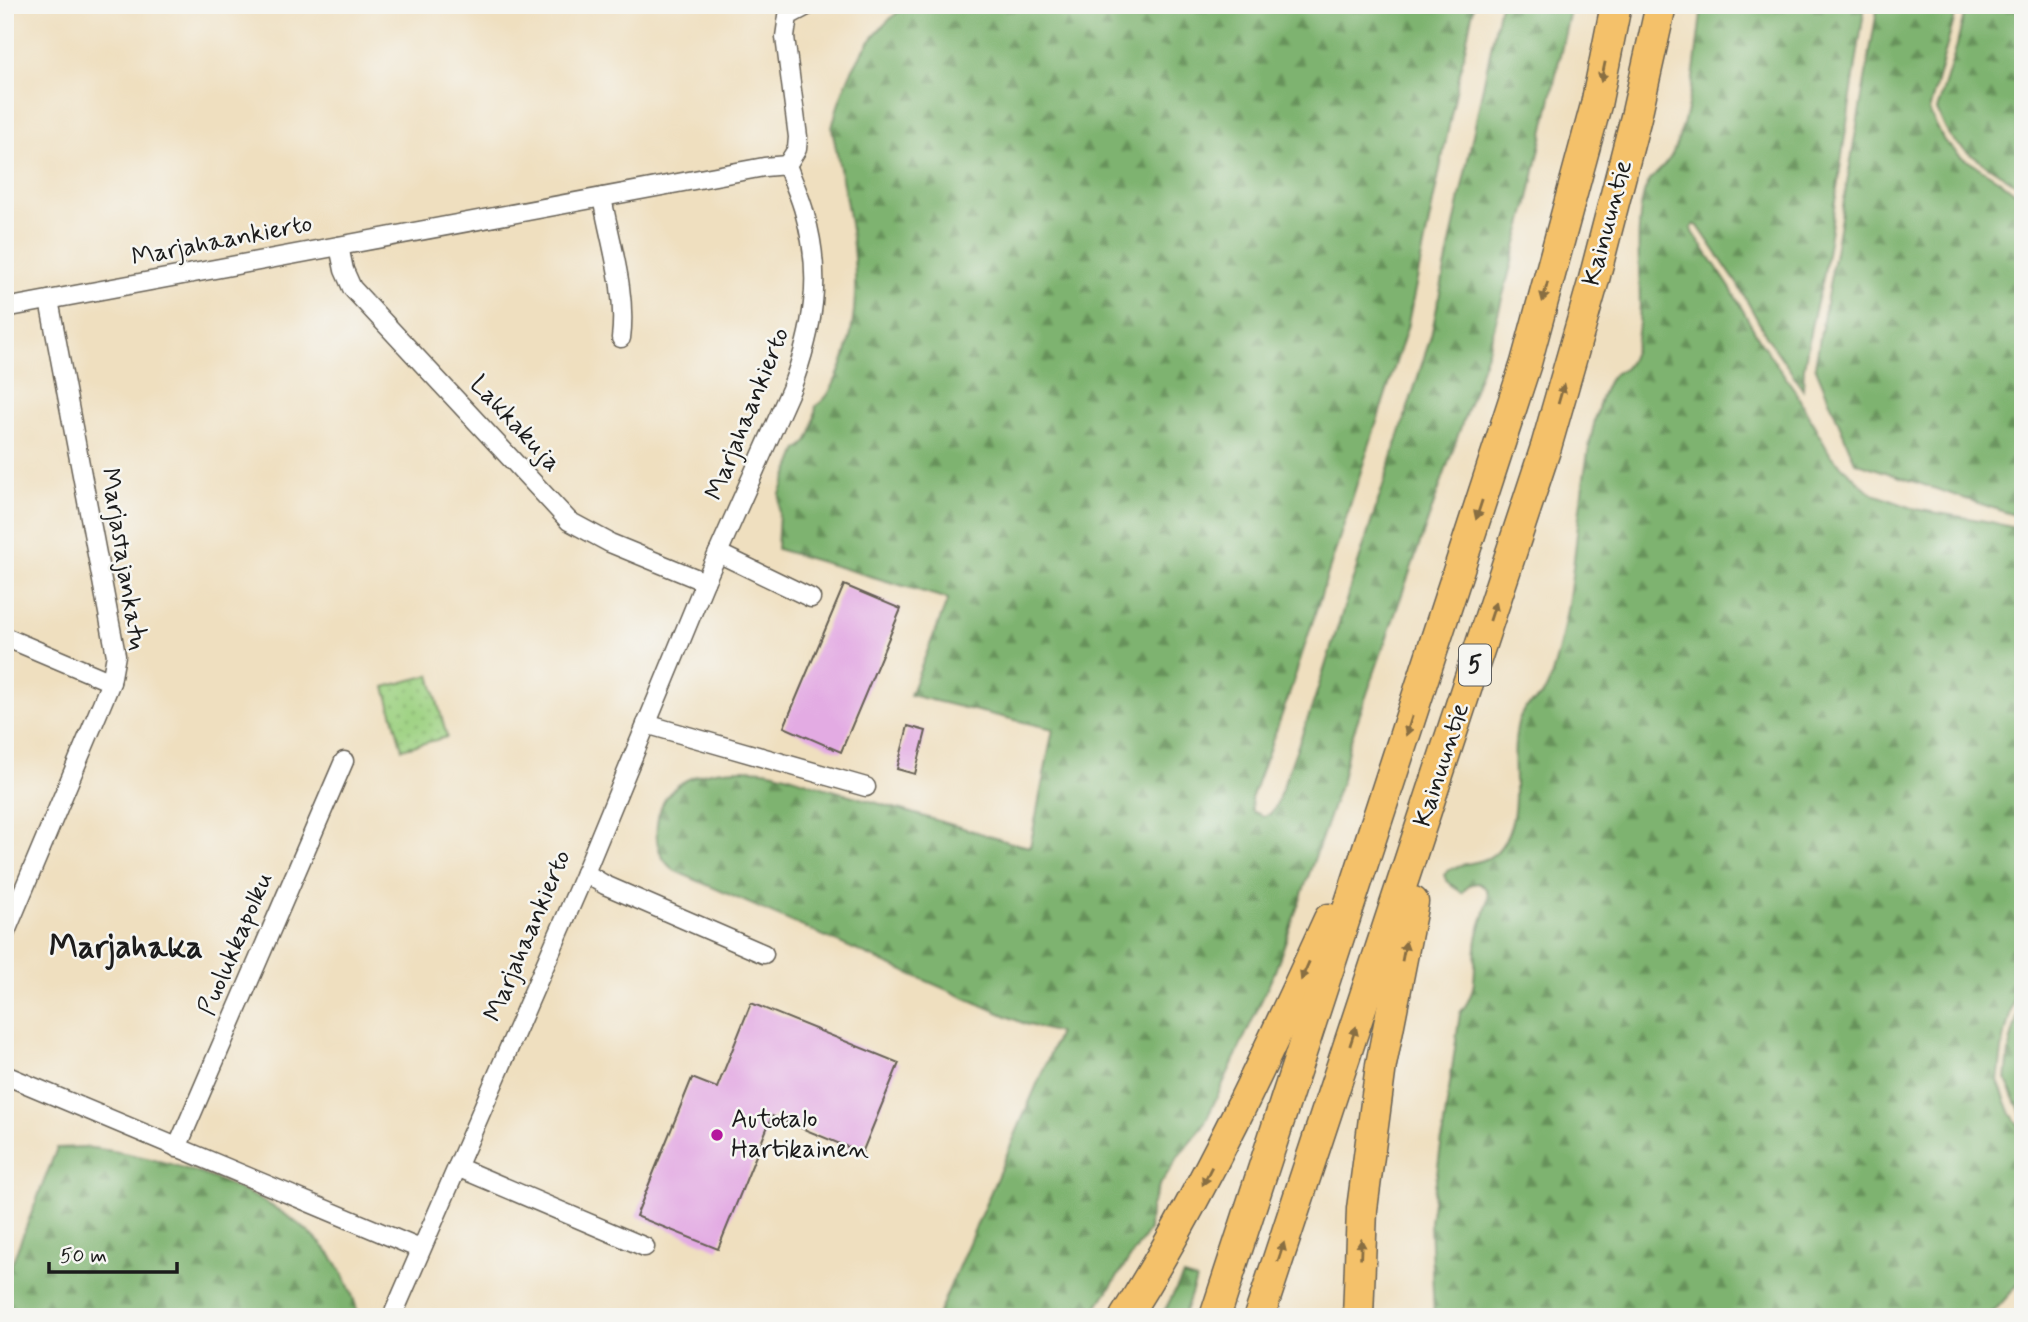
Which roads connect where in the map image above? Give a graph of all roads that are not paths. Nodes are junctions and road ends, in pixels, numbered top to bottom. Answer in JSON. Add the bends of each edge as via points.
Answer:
{"nodes":[{"id":1,"x":809,"y":5,"type":"edge"},
{"id":2,"x":1616,"y":5,"type":"edge"},
{"id":3,"x":1661,"y":5,"type":"edge"},
{"id":4,"x":787,"y":165,"type":"junction"},
{"id":5,"x":602,"y":197,"type":"junction"},
{"id":6,"x":339,"y":246,"type":"junction"},
{"id":7,"x":49,"y":300,"type":"junction"},
{"id":8,"x":5,"y":308,"type":"edge"},
{"id":9,"x":621,"y":338,"type":"dead end"},
{"id":10,"x":718,"y":553,"type":"junction"},
{"id":11,"x":705,"y":582,"type":"junction"},
{"id":12,"x":811,"y":598,"type":"dead end"},
{"id":13,"x":5,"y":637,"type":"edge"},
{"id":14,"x":111,"y":682,"type":"junction"},
{"id":15,"x":646,"y":724,"type":"junction"},
{"id":16,"x":344,"y":761,"type":"dead end"},
{"id":17,"x":1394,"y":775,"type":"junction"},
{"id":18,"x":866,"y":787,"type":"dead end"},
{"id":19,"x":1431,"y":801,"type":"junction"},
{"id":20,"x":585,"y":873,"type":"junction"},
{"id":21,"x":5,"y":934,"type":"edge"},
{"id":22,"x":764,"y":954,"type":"dead end"},
{"id":23,"x":5,"y":1075,"type":"edge"},
{"id":24,"x":177,"y":1148,"type":"junction"},
{"id":25,"x":457,"y":1167,"type":"junction"},
{"id":26,"x":645,"y":1247,"type":"dead end"},
{"id":27,"x":420,"y":1249,"type":"junction"},
{"id":28,"x":392,"y":1317,"type":"edge"},
{"id":29,"x":1125,"y":1317,"type":"edge"},
{"id":30,"x":1215,"y":1317,"type":"edge"},
{"id":31,"x":1259,"y":1317,"type":"edge"},
{"id":32,"x":1358,"y":1317,"type":"edge"}],
"edges":[{"from":1,"to":4,"type":"street","via":[[788,16],[785,37],[798,136],[797,149]]},
{"from":2,"to":17,"type":"highway","name":"Kainuuntie","number":"5","one_way":true,"via":[[1596,105],[1526,363]]},
{"from":19,"to":3,"type":"highway","name":"Kainuuntie","number":"5","one_way":true,"via":[[1546,447],[1636,117]]},
{"from":4,"to":5,"type":"street","name":"Marjahaankierto"},
{"from":4,"to":10,"type":"street","name":"Marjahaankierto","via":[[812,248],[810,328],[791,389]]},
{"from":5,"to":6,"type":"street","name":"Marjahaankierto"},
{"from":5,"to":9,"type":"street","via":[[620,294]]},
{"from":6,"to":7,"type":"street","name":"Marjahaankierto"},
{"from":6,"to":11,"type":"street","name":"Lakkakuja","via":[[352,288],[569,521],[610,544]]},
{"from":7,"to":8,"type":"street","name":"Marjahaankierto"},
{"from":7,"to":14,"type":"street","name":"Marjastajankatu","via":[[116,656]]},
{"from":10,"to":11,"type":"street","name":"Marjahaankierto"},
{"from":10,"to":12,"type":"street"},
{"from":11,"to":15,"type":"street","name":"Marjahaankierto"},
{"from":13,"to":14,"type":"street"},
{"from":14,"to":21,"type":"street","name":"Marjastajankatu"},
{"from":15,"to":18,"type":"street"},
{"from":15,"to":20,"type":"street","name":"Marjahaankierto"},
{"from":16,"to":24,"type":"street","name":"Puolukkapolku"},
{"from":17,"to":29,"type":"highway","one_way":true,"via":[[1245,1101],[1203,1184]]},
{"from":17,"to":30,"type":"highway","name":"Kainuuntie","number":"5"},
{"from":31,"to":19,"type":"highway","name":"Kainuuntie","number":"5","one_way":true},
{"from":32,"to":19,"type":"highway","one_way":true,"via":[[1362,1209],[1381,1065]]},
{"from":20,"to":22,"type":"street"},
{"from":20,"to":25,"type":"street","name":"Marjahaankierto"},
{"from":23,"to":24,"type":"street"},
{"from":24,"to":27,"type":"street"},
{"from":25,"to":26,"type":"street"},
{"from":25,"to":27,"type":"street","name":"Marjahaankierto"},
{"from":27,"to":28,"type":"street","name":"Marjahaankierto"}]}
